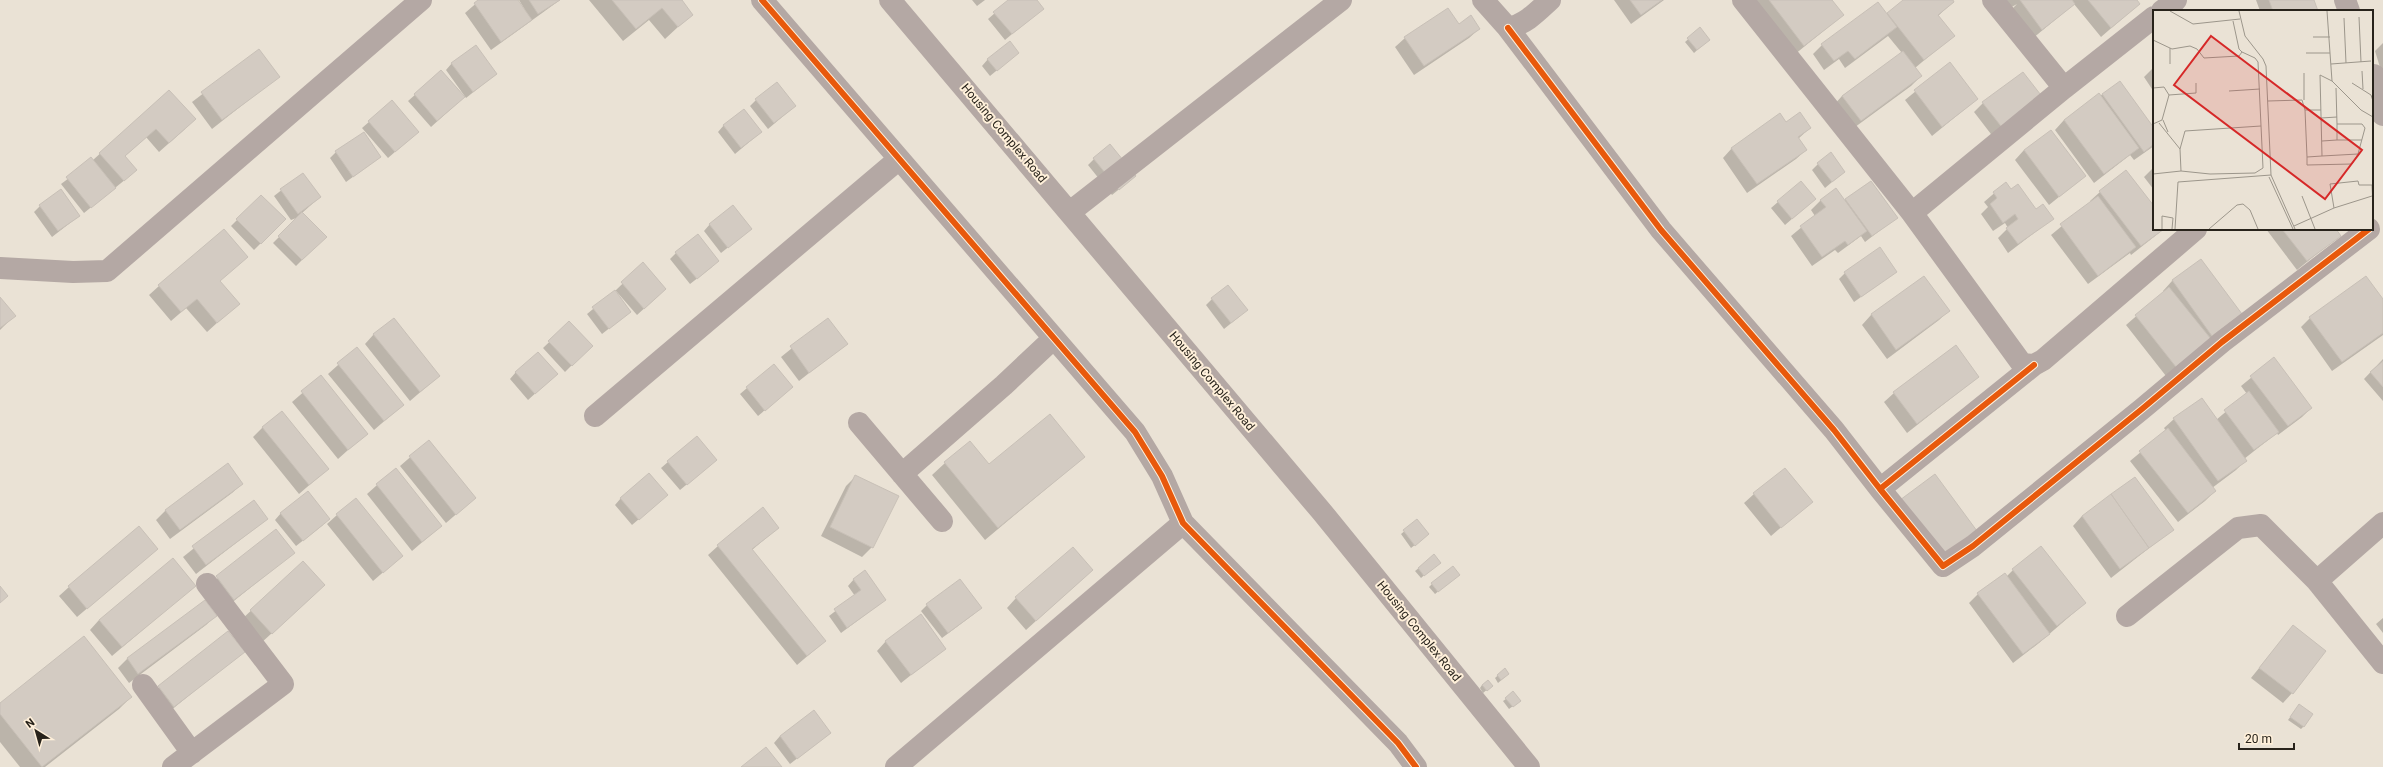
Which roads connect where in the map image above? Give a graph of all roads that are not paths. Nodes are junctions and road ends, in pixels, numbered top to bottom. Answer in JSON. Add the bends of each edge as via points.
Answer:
{"nodes":[{"id":1,"x":421,"y":0,"type":"edge"},
{"id":2,"x":762,"y":0,"type":"edge"},
{"id":3,"x":890,"y":0,"type":"edge"},
{"id":4,"x":1341,"y":0,"type":"edge"},
{"id":5,"x":1483,"y":0,"type":"edge"},
{"id":6,"x":1550,"y":0,"type":"edge"},
{"id":7,"x":1742,"y":0,"type":"edge"},
{"id":8,"x":1993,"y":0,"type":"edge"},
{"id":9,"x":2176,"y":0,"type":"edge"},
{"id":10,"x":2345,"y":0,"type":"edge"},
{"id":11,"x":2163,"y":10,"type":"edge"},
{"id":12,"x":2350,"y":10,"type":"edge"},
{"id":13,"x":2153,"y":18,"type":"edge"},
{"id":14,"x":1508,"y":28,"type":"junction"},
{"id":15,"x":2373,"y":79,"type":"edge"},
{"id":16,"x":2064,"y":88,"type":"junction"},
{"id":17,"x":2383,"y":115,"type":"edge"},
{"id":18,"x":899,"y":159,"type":"junction"},
{"id":19,"x":1070,"y":212,"type":"junction"},
{"id":20,"x":1912,"y":213,"type":"junction"},
{"id":21,"x":2383,"y":218,"type":"edge"},
{"id":22,"x":2373,"y":225,"type":"edge"},
{"id":23,"x":2195,"y":230,"type":"edge"},
{"id":24,"x":2368,"y":230,"type":"edge"},
{"id":25,"x":0,"y":268,"type":"edge"},
{"id":26,"x":1054,"y":338,"type":"junction"},
{"id":27,"x":2034,"y":365,"type":"junction"},
{"id":28,"x":595,"y":416,"type":"dead end"},
{"id":29,"x":859,"y":423,"type":"dead end"},
{"id":30,"x":902,"y":474,"type":"junction"},
{"id":31,"x":1880,"y":490,"type":"junction"},
{"id":32,"x":942,"y":521,"type":"dead end"},
{"id":33,"x":1183,"y":523,"type":"junction"},
{"id":34,"x":2383,"y":523,"type":"edge"},
{"id":35,"x":2317,"y":581,"type":"junction"},
{"id":36,"x":207,"y":584,"type":"dead end"},
{"id":37,"x":2126,"y":616,"type":"dead end"},
{"id":38,"x":2383,"y":663,"type":"edge"},
{"id":39,"x":143,"y":685,"type":"dead end"},
{"id":40,"x":192,"y":753,"type":"junction"},
{"id":41,"x":173,"y":767,"type":"edge"},
{"id":42,"x":896,"y":767,"type":"edge"},
{"id":43,"x":1416,"y":767,"type":"edge"},
{"id":44,"x":1529,"y":767,"type":"edge"}],
"edges":[{"from":1,"to":25,"type":"street","via":[[107,271]]},
{"from":2,"to":18,"type":"street"},
{"from":3,"to":19,"type":"street","name":"Housing Complex Road"},
{"from":4,"to":19,"type":"street"},
{"from":5,"to":14,"type":"street"},
{"from":6,"to":14,"type":"street","via":[[1530,18],[1518,26]]},
{"from":7,"to":20,"type":"street"},
{"from":8,"to":16,"type":"street"},
{"from":9,"to":11,"type":"street"},
{"from":10,"to":12,"type":"street"},
{"from":13,"to":16,"type":"street"},
{"from":14,"to":31,"type":"street","via":[[1661,230],[1834,430]]},
{"from":15,"to":17,"type":"street"},
{"from":16,"to":20,"type":"street"},
{"from":18,"to":26,"type":"street"},
{"from":18,"to":28,"type":"street"},
{"from":19,"to":44,"type":"street","name":"Housing Complex Road","via":[[1322,512]]},
{"from":20,"to":27,"type":"street","via":[[2014,355],[2022,364]]},
{"from":21,"to":22,"type":"street"},
{"from":23,"to":27,"type":"street"},
{"from":24,"to":31,"type":"street","via":[[2222,342],[1973,546],[1943,566]]},
{"from":26,"to":30,"type":"street"},
{"from":26,"to":33,"type":"street","via":[[1134,432],[1162,476]]},
{"from":27,"to":31,"type":"street"},
{"from":29,"to":30,"type":"street"},
{"from":30,"to":32,"type":"street"},
{"from":33,"to":42,"type":"street"},
{"from":33,"to":43,"type":"street","via":[[1398,743]]},
{"from":34,"to":35,"type":"street"},
{"from":35,"to":37,"type":"street","via":[[2262,525],[2238,528]]},
{"from":35,"to":38,"type":"street"},
{"from":36,"to":40,"type":"street","via":[[283,684]]},
{"from":39,"to":40,"type":"street"},
{"from":40,"to":41,"type":"street"}]}
